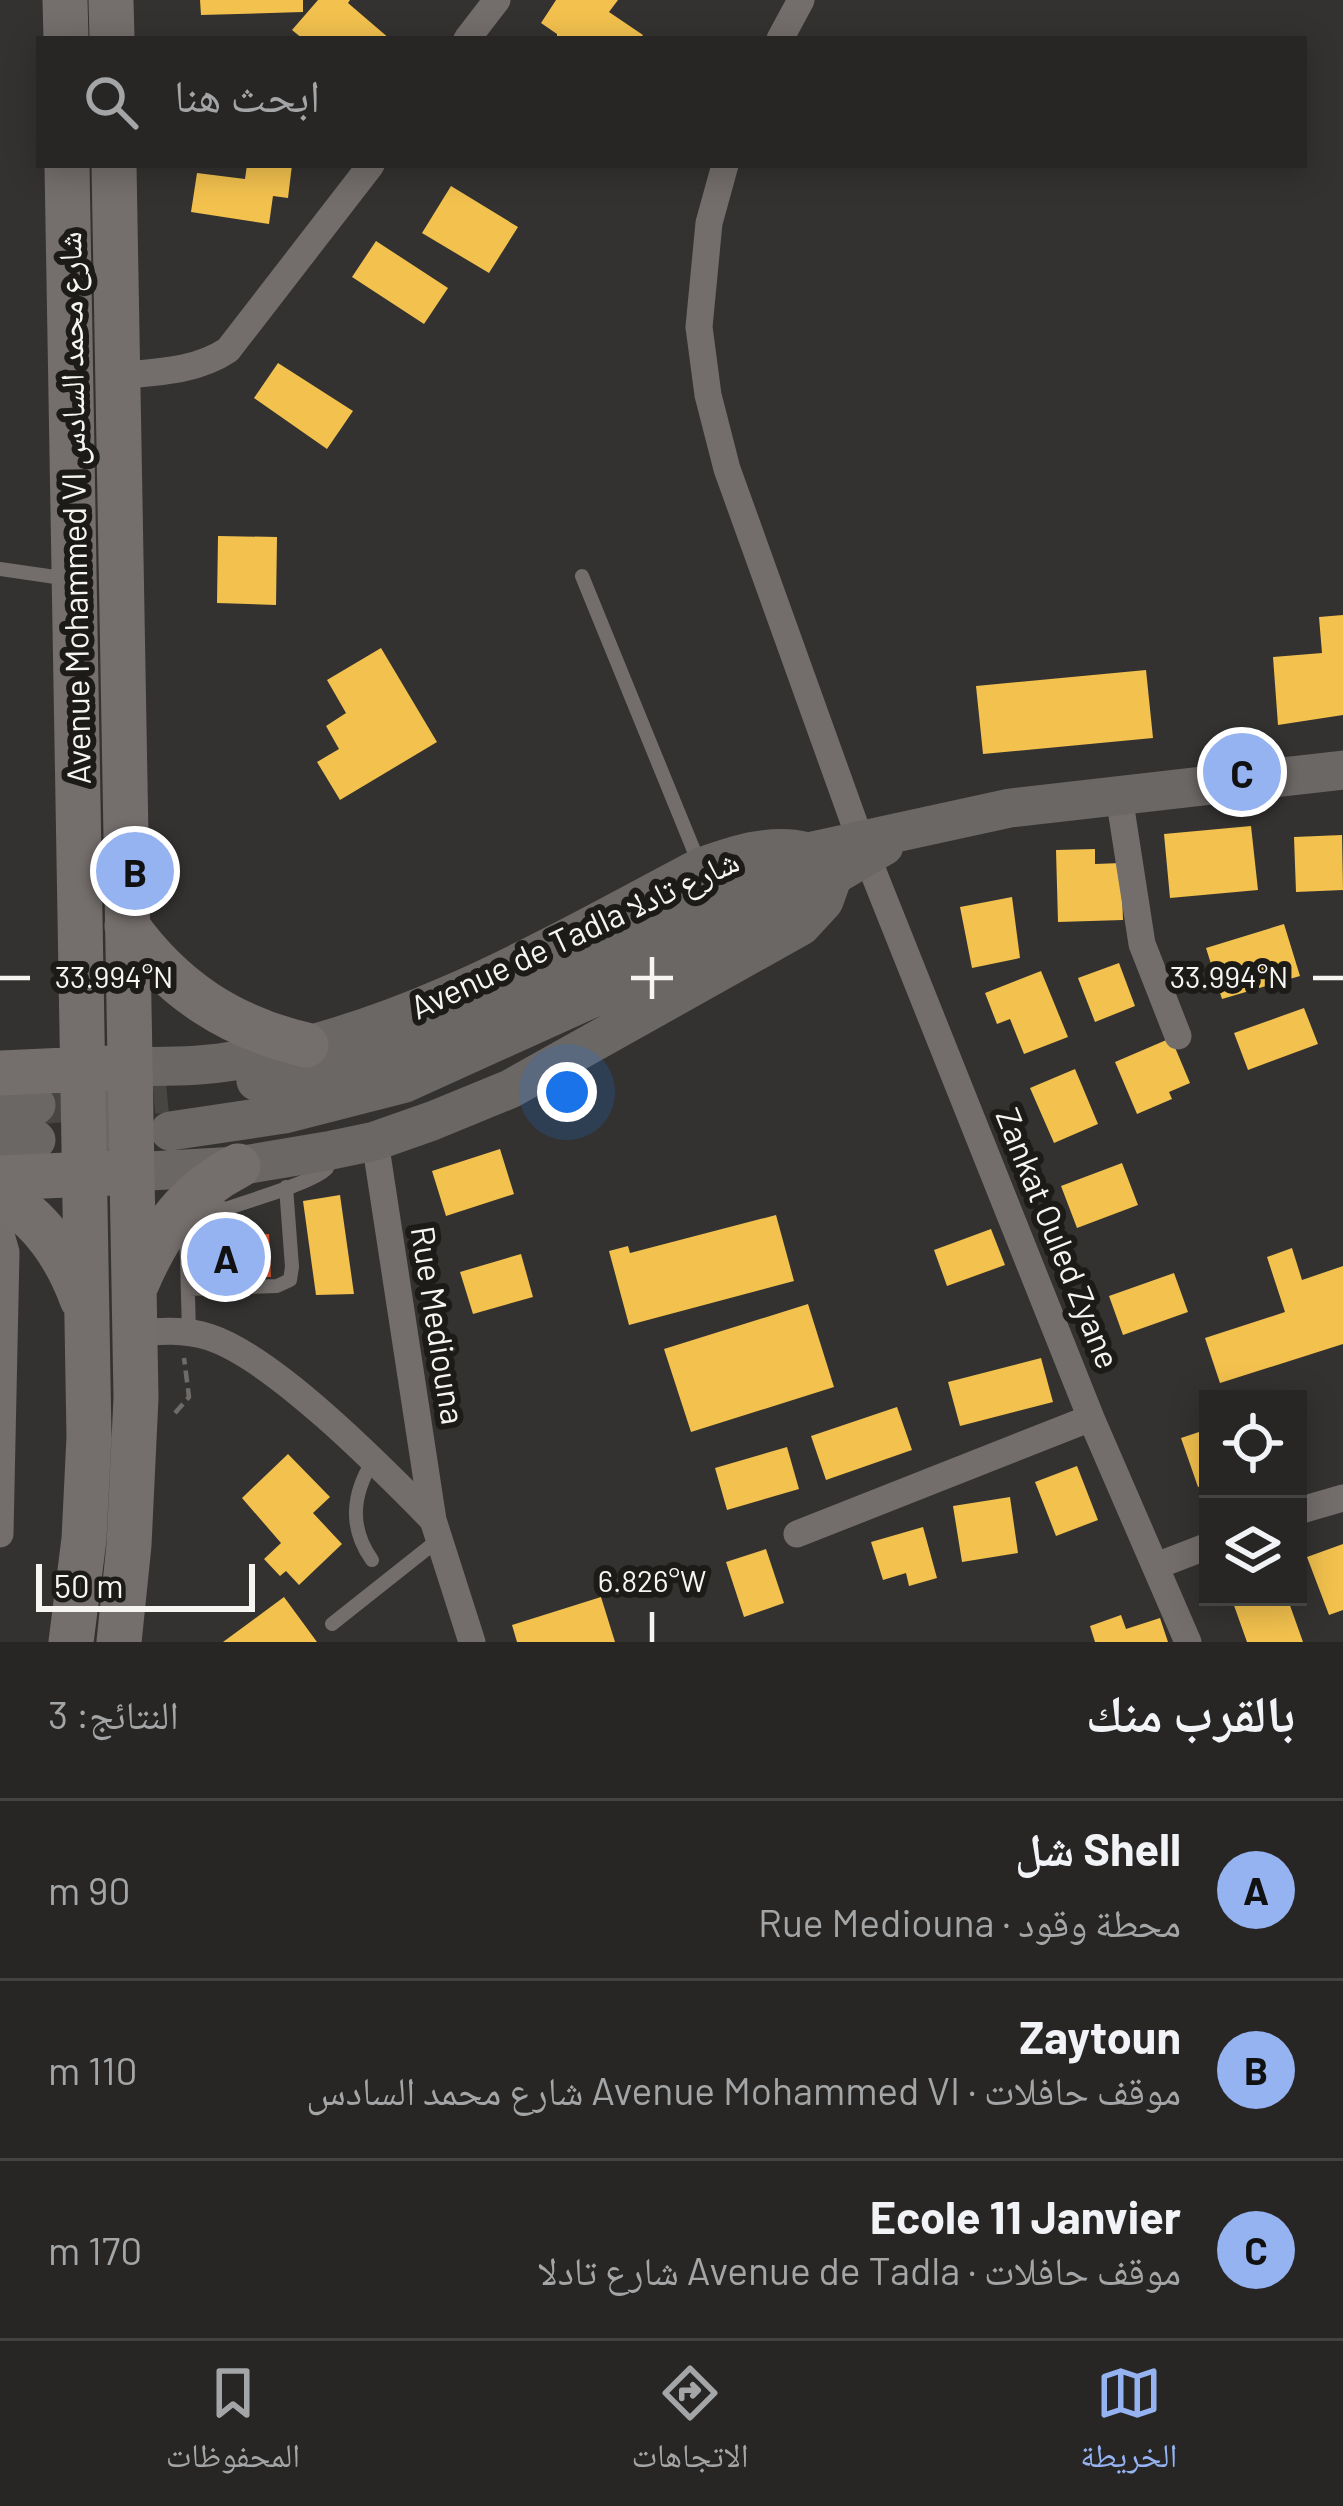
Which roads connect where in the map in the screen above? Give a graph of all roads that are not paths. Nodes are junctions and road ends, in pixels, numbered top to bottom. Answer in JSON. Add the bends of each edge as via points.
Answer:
{"nodes":[{"id":1,"x":65,"y":0,"type":"edge"},
{"id":2,"x":111,"y":0,"type":"edge"},
{"id":3,"x":497,"y":0,"type":"edge"},
{"id":4,"x":801,"y":0,"type":"edge"},
{"id":5,"x":66,"y":36,"type":"edge"},
{"id":6,"x":112,"y":36,"type":"edge"},
{"id":7,"x":469,"y":36,"type":"edge"},
{"id":8,"x":782,"y":36,"type":"edge"},
{"id":9,"x":68,"y":168,"type":"edge"},
{"id":10,"x":114,"y":168,"type":"edge"},
{"id":11,"x":369,"y":168,"type":"edge"},
{"id":12,"x":724,"y":168,"type":"edge"},
{"id":13,"x":117,"y":376,"type":"junction"},
{"id":14,"x":0,"y":569,"type":"edge"},
{"id":15,"x":582,"y":576,"type":"dead end"},
{"id":16,"x":74,"y":580,"type":"junction"},
{"id":17,"x":1343,"y":770,"type":"edge"},
{"id":18,"x":1119,"y":796,"type":"junction"},
{"id":19,"x":864,"y":848,"type":"junction"},
{"id":20,"x":821,"y":864,"type":"junction"},
{"id":21,"x":701,"y":867,"type":"junction"},
{"id":22,"x":127,"y":926,"type":"junction"},
{"id":23,"x":1178,"y":1036,"type":"dead end"},
{"id":24,"x":306,"y":1045,"type":"junction"},
{"id":25,"x":0,"y":1073,"type":"edge"},
{"id":26,"x":106,"y":1079,"type":"junction"},
{"id":27,"x":169,"y":1112,"type":"tunnel mouth"},
{"id":28,"x":375,"y":1142,"type":"junction"},
{"id":29,"x":327,"y":1151,"type":"junction"},
{"id":30,"x":132,"y":1172,"type":"junction"},
{"id":31,"x":85,"y":1174,"type":"junction"},
{"id":32,"x":0,"y":1178,"type":"edge"},
{"id":33,"x":286,"y":1187,"type":"junction"},
{"id":34,"x":229,"y":1188,"type":"junction"},
{"id":35,"x":0,"y":1196,"type":"edge"},
{"id":36,"x":0,"y":1231,"type":"edge"},
{"id":37,"x":171,"y":1232,"type":"junction"},
{"id":38,"x":224,"y":1287,"type":"junction"},
{"id":39,"x":188,"y":1289,"type":"junction"},
{"id":40,"x":134,"y":1312,"type":"junction"},
{"id":41,"x":88,"y":1316,"type":"junction"},
{"id":42,"x":189,"y":1332,"type":"junction"},
{"id":43,"x":1091,"y":1418,"type":"junction"},
{"id":44,"x":373,"y":1461,"type":"junction"},
{"id":45,"x":1343,"y":1498,"type":"edge"},
{"id":46,"x":1307,"y":1508,"type":"edge"},
{"id":47,"x":435,"y":1530,"type":"junction"},
{"id":48,"x":0,"y":1534,"type":"edge"},
{"id":49,"x":797,"y":1534,"type":"dead end"},
{"id":50,"x":1199,"y":1549,"type":"edge"},
{"id":51,"x":372,"y":1560,"type":"dead end"},
{"id":52,"x":1156,"y":1566,"type":"junction"},
{"id":53,"x":332,"y":1624,"type":"dead end"},
{"id":54,"x":70,"y":1642,"type":"edge"},
{"id":55,"x":119,"y":1642,"type":"edge"},
{"id":56,"x":472,"y":1642,"type":"edge"},
{"id":57,"x":1188,"y":1642,"type":"edge"}],
"edges":[{"from":1,"to":5,"type":"main road"},
{"from":2,"to":6,"type":"main road"},
{"from":3,"to":7,"type":"street"},
{"from":4,"to":8,"type":"street"},
{"from":9,"to":16,"type":"main road","name":"Avenue Mohammed VI شارع محمد السادس"},
{"from":10,"to":13,"type":"main road","name":"Avenue Mohammed VI شارع محمد السادس"},
{"from":11,"to":13,"type":"street","via":[[228,350],[188,368]]},
{"from":12,"to":19,"type":"street","name":"Zankat Ouled Zyane","via":[[701,276],[708,395],[727,469]]},
{"from":13,"to":22,"type":"main road","name":"Avenue Mohammed VI شارع محمد السادس"},
{"from":14,"to":16,"type":"lane"},
{"from":15,"to":21,"type":"lane"},
{"from":16,"to":26,"type":"main road","name":"Avenue Mohammed VI شارع محمد السادس"},
{"from":17,"to":18,"type":"main road","name":"Avenue de Tadla شارع تادلا"},
{"from":18,"to":19,"type":"main road","name":"Avenue de Tadla شارع تادلا","via":[[1010,808]]},
{"from":18,"to":23,"type":"street","via":[[1142,944]]},
{"from":19,"to":20,"type":"main road","name":"Avenue de Tadla شارع تادلا"},
{"from":19,"to":43,"type":"street","name":"Zankat Ouled Zyane"},
{"from":20,"to":21,"type":"main road","name":"Avenue de Tadla شارع تادلا","via":[[794,848]]},
{"from":20,"to":27,"type":"main road","name":"Avenue de Tadla شارع تادلا","via":[[435,1033]]},
{"from":20,"to":28,"type":"main road","via":[[824,901],[801,926],[510,1089]]},
{"from":21,"to":24,"type":"main road","name":"Avenue de Tadla شارع تادلا","via":[[493,976]]},
{"from":22,"to":24,"type":"main road","via":[[164,973],[216,1012]]},
{"from":22,"to":26,"type":"main road","name":"Avenue Mohammed VI شارع محمد السادس"},
{"from":24,"to":26,"type":"main road","name":"Avenue de Tadla شارع تادلا"},
{"from":25,"to":26,"type":"main road","name":"Avenue de Tadla شارع تادلا"},
{"from":26,"to":30,"type":"main road","name":"Avenue Mohammed VI شارع محمد السادس"},
{"from":26,"to":31,"type":"main road","name":"Avenue Mohammed VI شارع محمد السادس"},
{"from":28,"to":29,"type":"main road"},
{"from":28,"to":47,"type":"street","name":"Rue Mediouna"},
{"from":29,"to":33,"type":"lane","via":[[321,1175]]},
{"from":29,"to":34,"type":"main road"},
{"from":30,"to":31,"type":"main road"},
{"from":30,"to":34,"type":"main road"},
{"from":30,"to":40,"type":"main road","name":"Avenue Mohammed VI شارع محمد السادس"},
{"from":31,"to":32,"type":"main road"},
{"from":31,"to":41,"type":"main road","name":"Avenue Mohammed VI شارع محمد السادس"},
{"from":33,"to":34,"type":"lane"},
{"from":33,"to":38,"type":"lane","via":[[290,1280]]},
{"from":34,"to":37,"type":"main road","via":[[186,1202]]},
{"from":34,"to":38,"type":"lane"},
{"from":35,"to":41,"type":"main road","via":[[56,1246]]},
{"from":36,"to":48,"type":"street"},
{"from":37,"to":39,"type":"lane"},
{"from":37,"to":40,"type":"main road"},
{"from":38,"to":39,"type":"lane"},
{"from":39,"to":42,"type":"lane"},
{"from":40,"to":42,"type":"street","name":"Rue Mediouna"},
{"from":40,"to":55,"type":"main road","name":"Avenue Mohammed VI شارع محمد السادس","via":[[134,1470]]},
{"from":41,"to":54,"type":"main road","name":"Avenue Mohammed VI شارع محمد السادس","via":[[87,1488]]},
{"from":42,"to":44,"type":"street","name":"Rue Mediouna","via":[[249,1358]]},
{"from":43,"to":49,"type":"street"},
{"from":43,"to":52,"type":"street","name":"Zankat Ouled Zyane"},
{"from":44,"to":47,"type":"street","name":"Rue Mediouna"},
{"from":44,"to":51,"type":"lane","via":[[355,1515]]},
{"from":45,"to":46,"type":"street"},
{"from":47,"to":53,"type":"lane"},
{"from":47,"to":56,"type":"street","name":"Rue Mediouna"},
{"from":50,"to":52,"type":"street"},
{"from":52,"to":57,"type":"street","name":"Zankat Ouled Zyane"}]}
